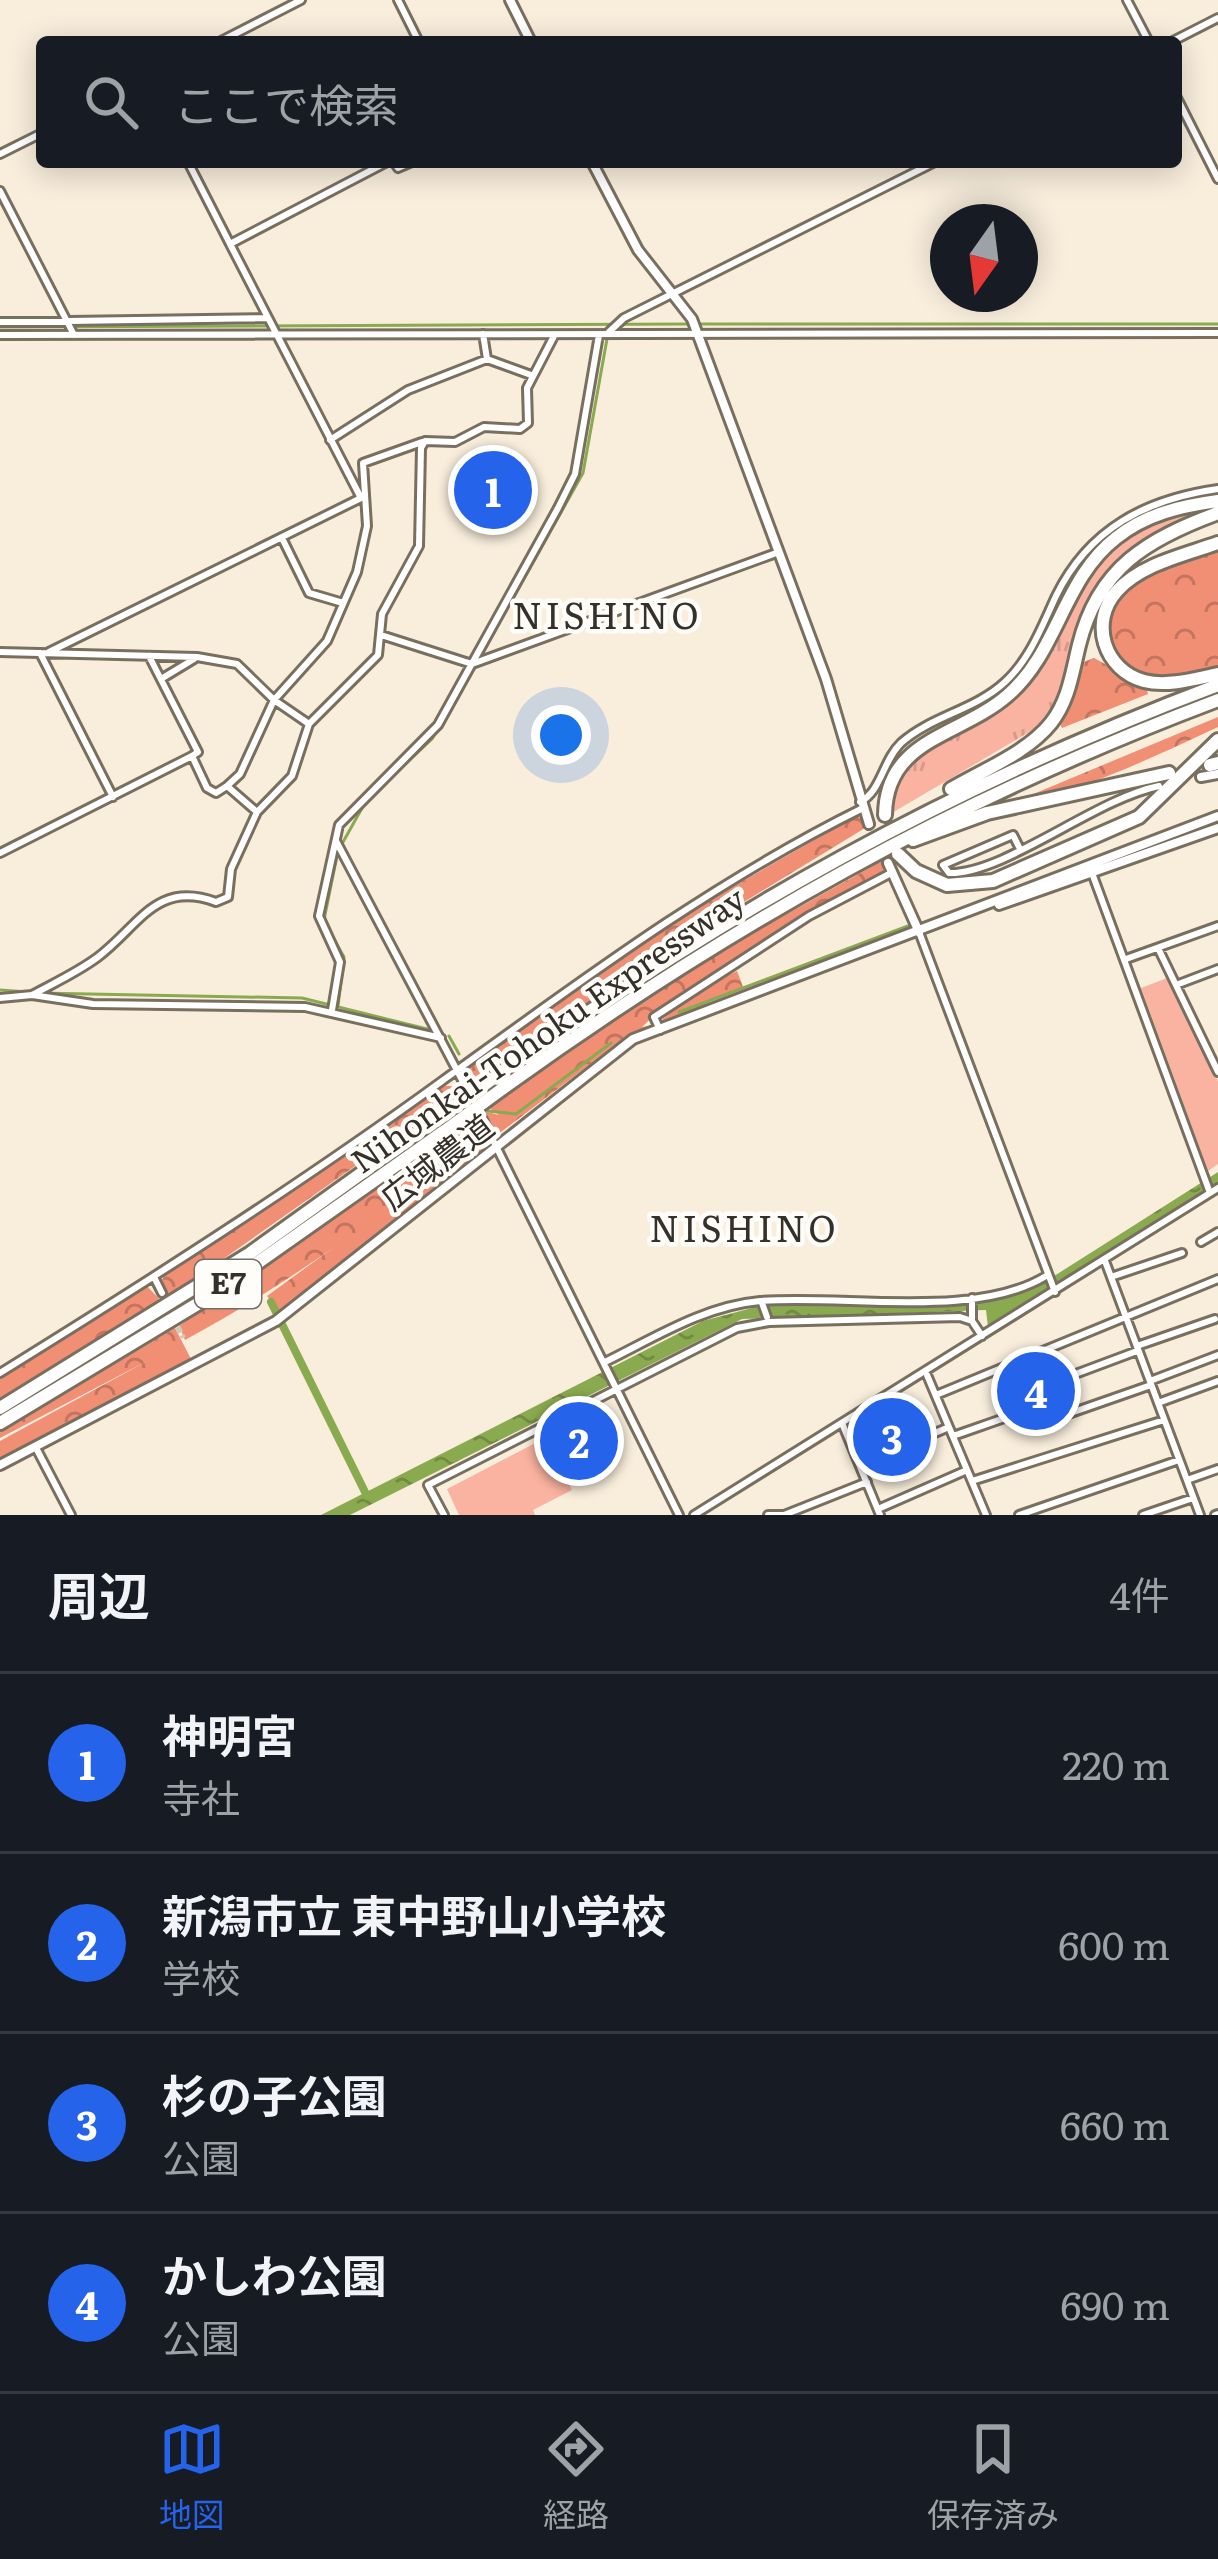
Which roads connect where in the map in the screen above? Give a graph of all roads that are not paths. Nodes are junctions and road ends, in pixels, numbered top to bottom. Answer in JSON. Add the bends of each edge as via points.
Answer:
{"nodes":[{"id":1,"x":301,"y":0,"type":"edge"},
{"id":2,"x":398,"y":0,"type":"edge"},
{"id":3,"x":510,"y":0,"type":"edge"},
{"id":4,"x":1127,"y":0,"type":"edge"},
{"id":5,"x":1218,"y":18,"type":"edge"},
{"id":6,"x":231,"y":36,"type":"edge"},
{"id":7,"x":416,"y":36,"type":"edge"},
{"id":8,"x":528,"y":36,"type":"edge"},
{"id":9,"x":1146,"y":36,"type":"edge"},
{"id":10,"x":1182,"y":36,"type":"edge"},
{"id":11,"x":1182,"y":108,"type":"edge"},
{"id":12,"x":36,"y":136,"type":"edge"},
{"id":13,"x":0,"y":154,"type":"edge"},
{"id":14,"x":191,"y":168,"type":"edge"},
{"id":15,"x":378,"y":168,"type":"edge"},
{"id":16,"x":595,"y":168,"type":"edge"},
{"id":17,"x":923,"y":168,"type":"edge"},
{"id":18,"x":1218,"y":179,"type":"edge"},
{"id":19,"x":0,"y":191,"type":"edge"},
{"id":20,"x":230,"y":244,"type":"junction"},
{"id":21,"x":674,"y":295,"type":"junction"},
{"id":22,"x":268,"y":318,"type":"junction"},
{"id":23,"x":0,"y":322,"type":"edge"},
{"id":24,"x":65,"y":322,"type":"junction"},
{"id":25,"x":1218,"y":332,"type":"edge"},
{"id":26,"x":277,"y":333,"type":"junction"},
{"id":27,"x":483,"y":334,"type":"junction"},
{"id":28,"x":555,"y":334,"type":"junction"},
{"id":29,"x":603,"y":334,"type":"junction"},
{"id":30,"x":698,"y":334,"type":"junction"},
{"id":31,"x":0,"y":335,"type":"edge"},
{"id":32,"x":74,"y":335,"type":"junction"},
{"id":33,"x":487,"y":358,"type":"junction"},
{"id":34,"x":531,"y":375,"type":"junction"},
{"id":35,"x":330,"y":440,"type":"junction"},
{"id":36,"x":425,"y":441,"type":"junction"},
{"id":37,"x":1218,"y":489,"type":"edge"},
{"id":38,"x":361,"y":498,"type":"junction"},
{"id":39,"x":1218,"y":501,"type":"edge"},
{"id":40,"x":1218,"y":513,"type":"edge"},
{"id":41,"x":282,"y":538,"type":"junction"},
{"id":42,"x":1218,"y":543,"type":"edge"},
{"id":43,"x":779,"y":552,"type":"junction"},
{"id":44,"x":343,"y":603,"type":"junction"},
{"id":45,"x":381,"y":635,"type":"junction"},
{"id":46,"x":0,"y":652,"type":"edge"},
{"id":47,"x":45,"y":653,"type":"junction"},
{"id":48,"x":149,"y":655,"type":"junction"},
{"id":49,"x":197,"y":657,"type":"junction"},
{"id":50,"x":472,"y":664,"type":"junction"},
{"id":51,"x":1218,"y":674,"type":"edge"},
{"id":52,"x":160,"y":679,"type":"junction"},
{"id":53,"x":1218,"y":685,"type":"edge"},
{"id":54,"x":274,"y":700,"type":"junction"},
{"id":55,"x":1218,"y":700,"type":"edge"},
{"id":56,"x":309,"y":724,"type":"junction"},
{"id":57,"x":1218,"y":740,"type":"edge"},
{"id":58,"x":192,"y":756,"type":"junction"},
{"id":59,"x":1169,"y":773,"type":"dead end"},
{"id":60,"x":227,"y":786,"type":"junction"},
{"id":61,"x":1159,"y":787,"type":"dead end"},
{"id":62,"x":113,"y":797,"type":"junction"},
{"id":63,"x":862,"y":805,"type":"junction"},
{"id":64,"x":257,"y":812,"type":"junction"},
{"id":65,"x":885,"y":815,"type":"dead end"},
{"id":66,"x":1218,"y":816,"type":"edge"},
{"id":67,"x":869,"y":824,"type":"dead end"},
{"id":68,"x":1218,"y":828,"type":"edge"},
{"id":69,"x":336,"y":841,"type":"junction"},
{"id":70,"x":1019,"y":848,"type":"junction"},
{"id":71,"x":0,"y":853,"type":"edge"},
{"id":72,"x":825,"y":862,"type":"junction"},
{"id":73,"x":893,"y":863,"type":"junction"},
{"id":74,"x":1091,"y":869,"type":"junction"},
{"id":75,"x":741,"y":926,"type":"junction"},
{"id":76,"x":1218,"y":926,"type":"edge"},
{"id":77,"x":919,"y":932,"type":"junction"},
{"id":78,"x":1158,"y":948,"type":"junction"},
{"id":79,"x":1126,"y":959,"type":"junction"},
{"id":80,"x":1218,"y":969,"type":"edge"},
{"id":81,"x":1176,"y":985,"type":"junction"},
{"id":82,"x":32,"y":995,"type":"junction"},
{"id":83,"x":0,"y":998,"type":"edge"},
{"id":84,"x":332,"y":1010,"type":"junction"},
{"id":85,"x":660,"y":1030,"type":"junction"},
{"id":86,"x":441,"y":1038,"type":"junction"},
{"id":87,"x":1214,"y":1055,"type":"edge"},
{"id":88,"x":455,"y":1071,"type":"junction"},
{"id":89,"x":1218,"y":1072,"type":"edge"},
{"id":90,"x":498,"y":1083,"type":"junction"},
{"id":91,"x":441,"y":1125,"type":"junction"},
{"id":92,"x":496,"y":1147,"type":"junction"},
{"id":93,"x":1214,"y":1191,"type":"edge"},
{"id":94,"x":1218,"y":1232,"type":"edge"},
{"id":95,"x":1201,"y":1242,"type":"dead end"},
{"id":96,"x":1182,"y":1253,"type":"dead end"},
{"id":97,"x":1105,"y":1261,"type":"junction"},
{"id":98,"x":154,"y":1277,"type":"junction"},
{"id":99,"x":1111,"y":1277,"type":"junction"},
{"id":100,"x":1047,"y":1278,"type":"junction"},
{"id":101,"x":1218,"y":1279,"type":"edge"},
{"id":102,"x":1054,"y":1290,"type":"junction"},
{"id":103,"x":161,"y":1293,"type":"tunnel mouth"},
{"id":104,"x":972,"y":1299,"type":"junction"},
{"id":105,"x":861,"y":1301,"type":"junction"},
{"id":106,"x":762,"y":1303,"type":"dead end"},
{"id":107,"x":1126,"y":1316,"type":"junction"},
{"id":108,"x":767,"y":1317,"type":"dead end"},
{"id":109,"x":867,"y":1317,"type":"junction"},
{"id":110,"x":972,"y":1317,"type":"junction"},
{"id":111,"x":1215,"y":1319,"type":"edge"},
{"id":112,"x":982,"y":1336,"type":"junction"},
{"id":113,"x":1137,"y":1348,"type":"junction"},
{"id":114,"x":1218,"y":1355,"type":"edge"},
{"id":115,"x":605,"y":1364,"type":"junction"},
{"id":116,"x":0,"y":1373,"type":"edge"},
{"id":117,"x":926,"y":1373,"type":"junction"},
{"id":118,"x":1218,"y":1382,"type":"edge"},
{"id":119,"x":1150,"y":1383,"type":"junction"},
{"id":120,"x":616,"y":1385,"type":"junction"},
{"id":121,"x":936,"y":1395,"type":"junction"},
{"id":122,"x":1158,"y":1403,"type":"junction"},
{"id":123,"x":0,"y":1408,"type":"edge"},
{"id":124,"x":1065,"y":1415,"type":"dead end"},
{"id":125,"x":1164,"y":1420,"type":"junction"},
{"id":126,"x":0,"y":1423,"type":"edge"},
{"id":127,"x":842,"y":1423,"type":"junction"},
{"id":128,"x":951,"y":1432,"type":"junction"},
{"id":129,"x":35,"y":1446,"type":"junction"},
{"id":130,"x":1179,"y":1460,"type":"junction"},
{"id":131,"x":0,"y":1465,"type":"edge"},
{"id":132,"x":860,"y":1465,"type":"junction"},
{"id":133,"x":1218,"y":1468,"type":"edge"},
{"id":134,"x":967,"y":1470,"type":"junction"},
{"id":135,"x":1187,"y":1480,"type":"junction"},
{"id":136,"x":972,"y":1481,"type":"junction"},
{"id":137,"x":866,"y":1482,"type":"junction"},
{"id":138,"x":1193,"y":1498,"type":"junction"},
{"id":139,"x":879,"y":1512,"type":"edge"},
{"id":140,"x":71,"y":1515,"type":"edge"},
{"id":141,"x":444,"y":1515,"type":"edge"},
{"id":142,"x":680,"y":1515,"type":"edge"},
{"id":143,"x":694,"y":1515,"type":"edge"},
{"id":144,"x":768,"y":1515,"type":"edge"},
{"id":145,"x":986,"y":1515,"type":"edge"},
{"id":146,"x":1019,"y":1515,"type":"edge"},
{"id":147,"x":1143,"y":1515,"type":"edge"},
{"id":148,"x":1200,"y":1515,"type":"edge"}],
"edges":[{"from":1,"to":6,"type":"street"},
{"from":2,"to":7,"type":"street"},
{"from":3,"to":8,"type":"street"},
{"from":4,"to":9,"type":"street"},
{"from":5,"to":10,"type":"street"},
{"from":11,"to":18,"type":"street"},
{"from":12,"to":13,"type":"street"},
{"from":14,"to":20,"type":"street"},
{"from":15,"to":20,"type":"street"},
{"from":16,"to":21,"type":"street","via":[[638,250]]},
{"from":17,"to":21,"type":"street"},
{"from":19,"to":24,"type":"street"},
{"from":20,"to":22,"type":"street"},
{"from":21,"to":29,"type":"street"},
{"from":21,"to":30,"type":"street"},
{"from":22,"to":24,"type":"street"},
{"from":22,"to":26,"type":"street"},
{"from":23,"to":24,"type":"street"},
{"from":24,"to":32,"type":"street"},
{"from":25,"to":30,"type":"street"},
{"from":26,"to":27,"type":"street"},
{"from":26,"to":32,"type":"street"},
{"from":26,"to":35,"type":"street"},
{"from":27,"to":28,"type":"street"},
{"from":27,"to":33,"type":"street"},
{"from":28,"to":29,"type":"street"},
{"from":28,"to":34,"type":"street"},
{"from":29,"to":30,"type":"street"},
{"from":29,"to":50,"type":"street","via":[[575,474]]},
{"from":30,"to":43,"type":"street"},
{"from":31,"to":32,"type":"street"},
{"from":33,"to":34,"type":"street"},
{"from":33,"to":35,"type":"street","via":[[408,390]]},
{"from":34,"to":36,"type":"street","via":[[528,423],[520,429],[484,427],[455,442]]},
{"from":35,"to":38,"type":"street"},
{"from":36,"to":38,"type":"street","via":[[363,463]]},
{"from":36,"to":45,"type":"street","via":[[419,546],[382,614]]},
{"from":37,"to":63,"type":"street","via":[[1161,501],[1106,531],[1078,559],[1004,683],[905,740]]},
{"from":38,"to":41,"type":"street"},
{"from":38,"to":44,"type":"street","via":[[367,526]]},
{"from":39,"to":65,"type":"highway","via":[[1155,515],[1103,549],[1022,681],[904,758],[889,782]]},
{"from":40,"to":72,"type":"highway","via":[[1165,533],[1115,568],[1090,608],[1065,700],[1046,729]]},
{"from":41,"to":44,"type":"street","via":[[309,593]]},
{"from":41,"to":47,"type":"street"},
{"from":42,"to":51,"type":"highway","via":[[1128,582],[1109,602],[1102,629],[1117,666],[1141,680]]},
{"from":43,"to":50,"type":"street"},
{"from":43,"to":63,"type":"street"},
{"from":44,"to":54,"type":"street","via":[[327,641]]},
{"from":45,"to":50,"type":"street"},
{"from":45,"to":56,"type":"street","via":[[379,655]]},
{"from":46,"to":47,"type":"street"},
{"from":47,"to":48,"type":"street"},
{"from":47,"to":62,"type":"street"},
{"from":48,"to":49,"type":"street"},
{"from":48,"to":52,"type":"street"},
{"from":49,"to":52,"type":"street"},
{"from":49,"to":54,"type":"street","via":[[237,664]]},
{"from":50,"to":69,"type":"street","via":[[438,725],[338,825]]},
{"from":52,"to":58,"type":"street","via":[[198,752]]},
{"from":53,"to":72,"type":"highway","name":"Nihonkai-Tohoku Expressway","number":"E7","via":[[1000,774]]},
{"from":54,"to":56,"type":"street"},
{"from":54,"to":60,"type":"street"},
{"from":55,"to":75,"type":"highway","name":"Nihonkai-Tohoku Expressway","number":"E7","via":[[991,793]]},
{"from":56,"to":64,"type":"street","via":[[292,776]]},
{"from":57,"to":73,"type":"highway","via":[[1139,817],[993,881],[957,886]]},
{"from":58,"to":60,"type":"street","via":[[207,788]]},
{"from":58,"to":62,"type":"street"},
{"from":59,"to":75,"type":"highway","via":[[937,830]]},
{"from":60,"to":64,"type":"street"},
{"from":61,"to":70,"type":"street"},
{"from":62,"to":71,"type":"street"},
{"from":63,"to":67,"type":"street"},
{"from":63,"to":88,"type":"street","via":[[711,893]]},
{"from":64,"to":82,"type":"street","via":[[231,869],[228,897],[216,902],[189,892],[170,899],[100,956]]},
{"from":66,"to":74,"type":"street","name":"広域農道"},
{"from":68,"to":74,"type":"street","name":"広域農道"},
{"from":69,"to":84,"type":"street","via":[[319,916],[340,962]]},
{"from":69,"to":86,"type":"street"},
{"from":70,"to":70,"type":"street","via":[[962,872],[944,865],[1013,835]]},
{"from":72,"to":90,"type":"highway","name":"Nihonkai-Tohoku Expressway","number":"E7","via":[[695,940]]},
{"from":73,"to":77,"type":"street"},
{"from":73,"to":85,"type":"street","via":[[654,1017]]},
{"from":74,"to":77,"type":"street","name":"広域農道"},
{"from":74,"to":79,"type":"street"},
{"from":75,"to":90,"type":"highway","name":"Nihonkai-Tohoku Expressway","number":"E7"},
{"from":76,"to":78,"type":"street"},
{"from":77,"to":85,"type":"street","name":"広域農道"},
{"from":77,"to":100,"type":"street"},
{"from":78,"to":79,"type":"street"},
{"from":78,"to":81,"type":"street"},
{"from":79,"to":93,"type":"street"},
{"from":80,"to":81,"type":"street"},
{"from":81,"to":87,"type":"street"},
{"from":82,"to":83,"type":"street"},
{"from":82,"to":84,"type":"street"},
{"from":84,"to":86,"type":"street"},
{"from":85,"to":92,"type":"street","name":"広域農道","via":[[614,1052]]},
{"from":86,"to":88,"type":"street"},
{"from":87,"to":89,"type":"street"},
{"from":88,"to":92,"type":"street"},
{"from":88,"to":98,"type":"street"},
{"from":90,"to":91,"type":"highway","name":"Nihonkai-Tohoku Expressway","number":"E7","bridge":true},
{"from":91,"to":123,"type":"highway","name":"Nihonkai-Tohoku Expressway","number":"E7"},
{"from":91,"to":126,"type":"highway","name":"Nihonkai-Tohoku Expressway","number":"E7","via":[[209,1298]]},
{"from":92,"to":115,"type":"street"},
{"from":92,"to":129,"type":"street","name":"広域農道","via":[[276,1321]]},
{"from":93,"to":97,"type":"street"},
{"from":94,"to":95,"type":"street"},
{"from":96,"to":99,"type":"street"},
{"from":97,"to":99,"type":"street"},
{"from":97,"to":102,"type":"street"},
{"from":98,"to":103,"type":"street"},
{"from":98,"to":116,"type":"street"},
{"from":99,"to":107,"type":"street"},
{"from":100,"to":102,"type":"street"},
{"from":100,"to":104,"type":"street"},
{"from":101,"to":107,"type":"street"},
{"from":102,"to":112,"type":"street"},
{"from":104,"to":105,"type":"street"},
{"from":104,"to":110,"type":"street"},
{"from":105,"to":109,"type":"street"},
{"from":105,"to":115,"type":"street","via":[[719,1309]]},
{"from":106,"to":108,"type":"street"},
{"from":107,"to":113,"type":"street"},
{"from":107,"to":121,"type":"street"},
{"from":109,"to":110,"type":"street"},
{"from":109,"to":120,"type":"street","via":[[753,1323]]},
{"from":110,"to":112,"type":"street"},
{"from":111,"to":113,"type":"street"},
{"from":112,"to":117,"type":"street"},
{"from":113,"to":119,"type":"street"},
{"from":113,"to":128,"type":"street","via":[[1046,1385],[1053,1401]]},
{"from":114,"to":119,"type":"street"},
{"from":115,"to":120,"type":"street"},
{"from":117,"to":121,"type":"street"},
{"from":117,"to":127,"type":"street"},
{"from":118,"to":122,"type":"street"},
{"from":119,"to":122,"type":"street"},
{"from":119,"to":124,"type":"street"},
{"from":120,"to":141,"type":"street","via":[[428,1485]]},
{"from":120,"to":142,"type":"street"},
{"from":121,"to":128,"type":"street"},
{"from":122,"to":125,"type":"street"},
{"from":125,"to":130,"type":"street"},
{"from":125,"to":136,"type":"street"},
{"from":127,"to":132,"type":"street"},
{"from":127,"to":143,"type":"street"},
{"from":128,"to":132,"type":"street"},
{"from":128,"to":134,"type":"street"},
{"from":129,"to":131,"type":"street","name":"広域農道"},
{"from":129,"to":140,"type":"street"},
{"from":130,"to":135,"type":"street"},
{"from":130,"to":146,"type":"street"},
{"from":132,"to":137,"type":"street"},
{"from":133,"to":135,"type":"street"},
{"from":134,"to":136,"type":"street"},
{"from":134,"to":139,"type":"street"},
{"from":135,"to":138,"type":"street"},
{"from":136,"to":145,"type":"street"},
{"from":137,"to":139,"type":"street"},
{"from":137,"to":144,"type":"street"},
{"from":138,"to":147,"type":"street"},
{"from":138,"to":148,"type":"street"}]}
